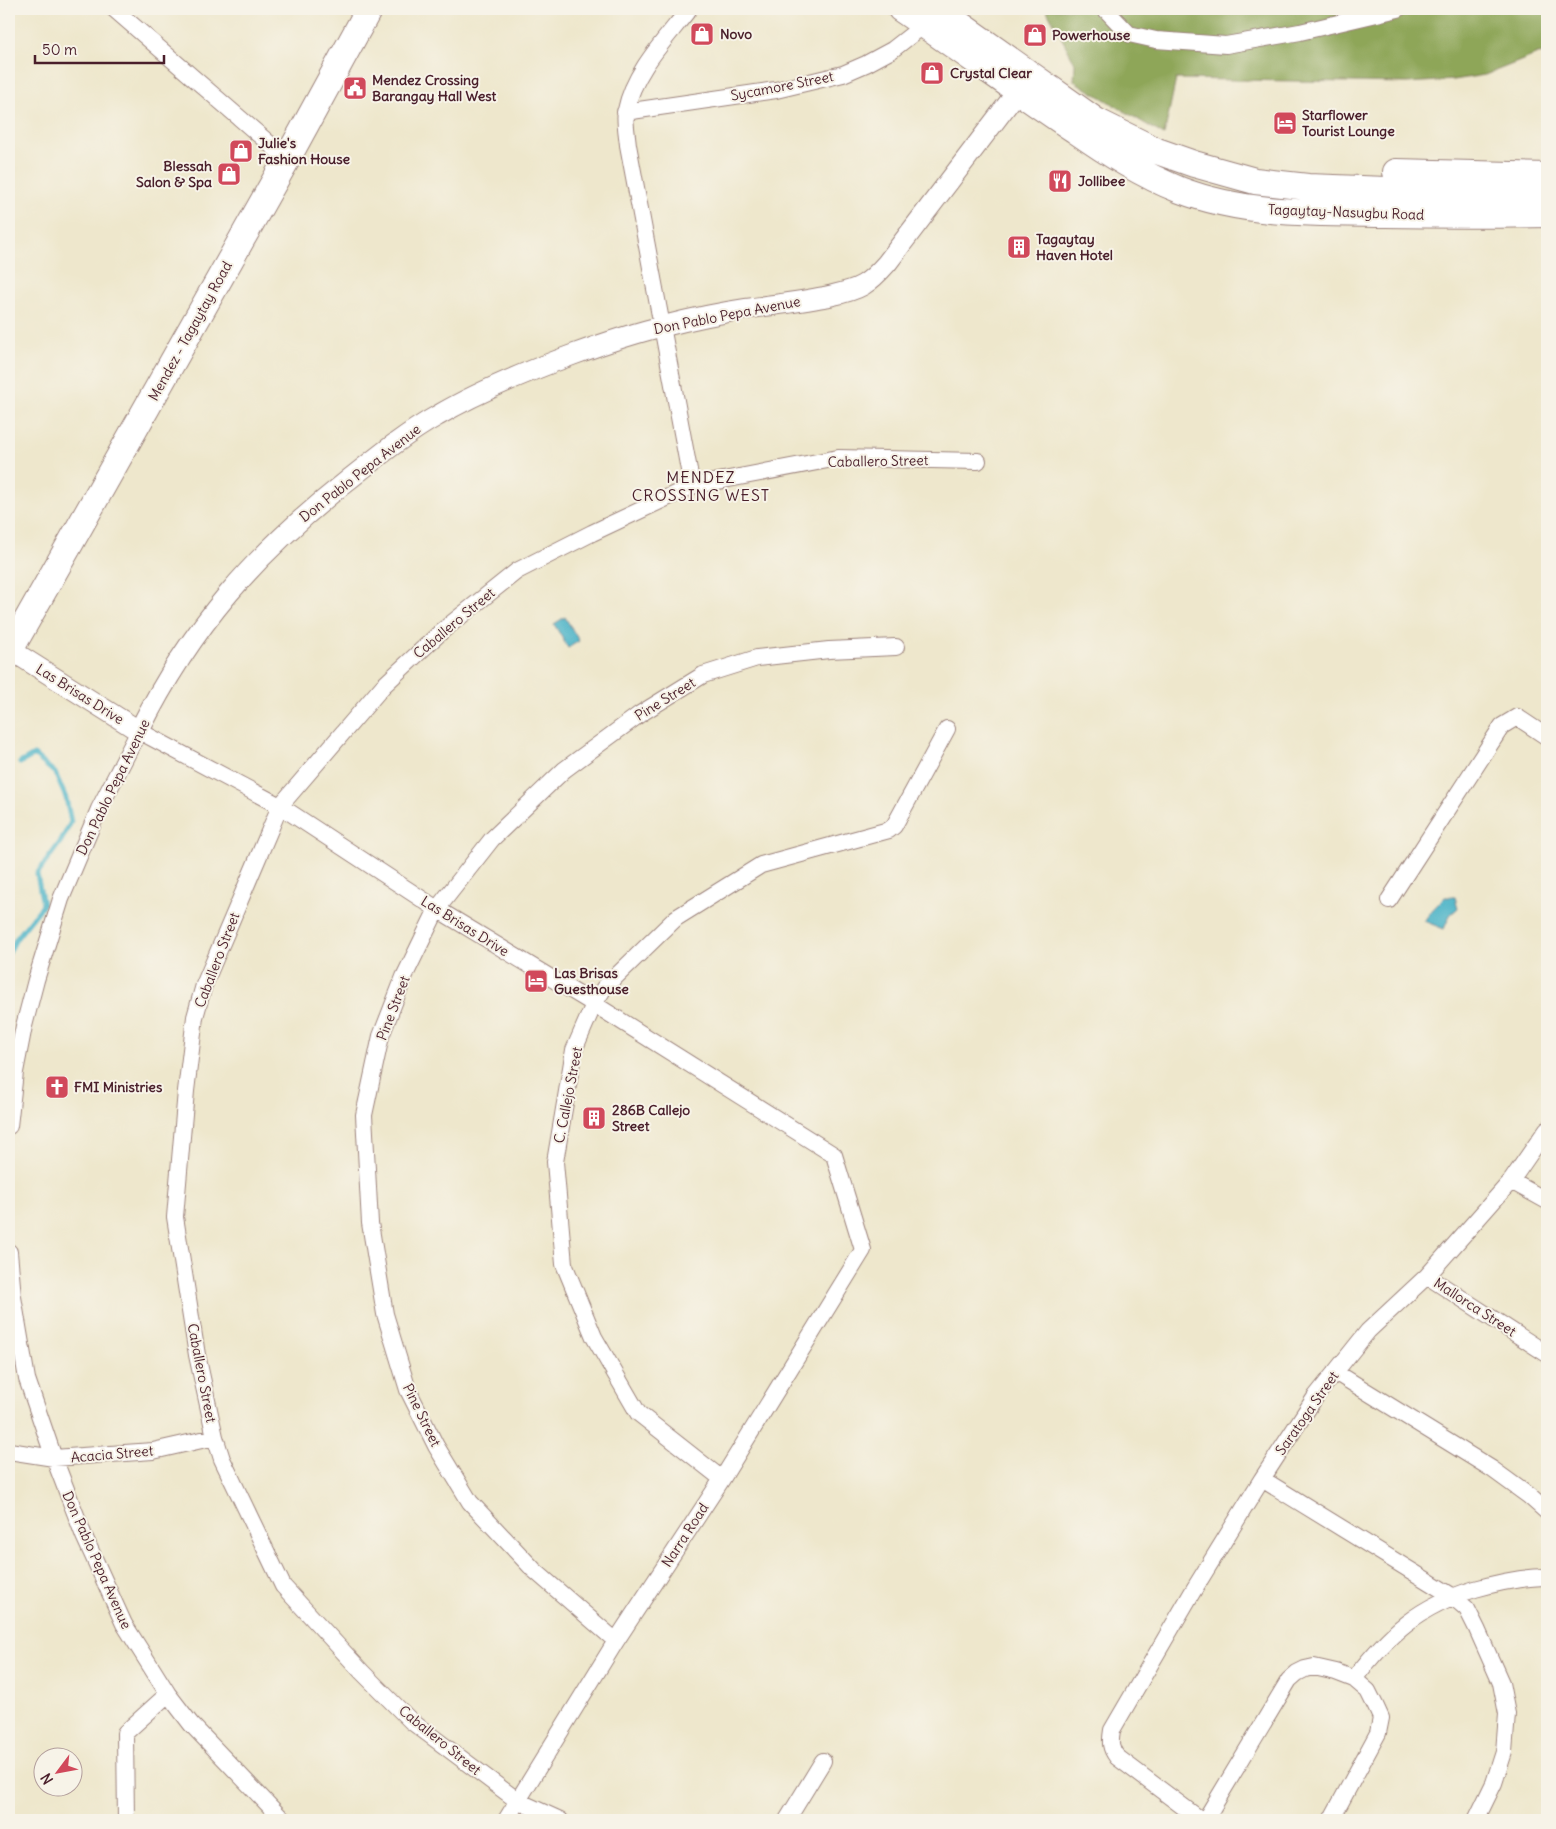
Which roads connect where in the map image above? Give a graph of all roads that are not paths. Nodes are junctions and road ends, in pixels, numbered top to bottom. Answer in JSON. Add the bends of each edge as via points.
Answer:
{"nodes":[{"id":1,"x":114,"y":9,"type":"edge"},
{"id":2,"x":369,"y":9,"type":"edge"},
{"id":3,"x":690,"y":9,"type":"edge"},
{"id":4,"x":901,"y":9,"type":"edge"},
{"id":5,"x":962,"y":9,"type":"edge"},
{"id":6,"x":1105,"y":9,"type":"edge"},
{"id":7,"x":1398,"y":9,"type":"edge"},
{"id":8,"x":931,"y":17,"type":"edge"},
{"id":9,"x":1017,"y":92,"type":"junction"},
{"id":10,"x":625,"y":112,"type":"junction"},
{"id":11,"x":287,"y":159,"type":"junction"},
{"id":12,"x":1547,"y":176,"type":"edge"},
{"id":13,"x":1547,"y":196,"type":"edge"},
{"id":14,"x":1547,"y":214,"type":"edge"},
{"id":15,"x":663,"y":326,"type":"junction"},
{"id":16,"x":978,"y":461,"type":"dead end"},
{"id":17,"x":692,"y":486,"type":"junction"},
{"id":18,"x":896,"y":647,"type":"dead end"},
{"id":19,"x":9,"y":650,"type":"edge"},
{"id":20,"x":947,"y":729,"type":"dead end"},
{"id":21,"x":140,"y":731,"type":"junction"},
{"id":22,"x":1547,"y":737,"type":"edge"},
{"id":23,"x":280,"y":806,"type":"junction"},
{"id":24,"x":1389,"y":900,"type":"dead end"},
{"id":25,"x":437,"y":909,"type":"junction"},
{"id":26,"x":594,"y":1004,"type":"junction"},
{"id":27,"x":9,"y":1126,"type":"edge"},
{"id":28,"x":1547,"y":1129,"type":"edge"},
{"id":29,"x":1511,"y":1181,"type":"junction"},
{"id":30,"x":1547,"y":1201,"type":"edge"},
{"id":31,"x":863,"y":1250,"type":"joint"},
{"id":32,"x":9,"y":1252,"type":"edge"},
{"id":33,"x":1427,"y":1276,"type":"junction"},
{"id":34,"x":1547,"y":1354,"type":"edge"},
{"id":35,"x":1335,"y":1372,"type":"junction"},
{"id":36,"x":215,"y":1437,"type":"junction"},
{"id":37,"x":9,"y":1451,"type":"edge"},
{"id":38,"x":54,"y":1458,"type":"junction"},
{"id":39,"x":722,"y":1479,"type":"junction"},
{"id":40,"x":1262,"y":1479,"type":"junction"},
{"id":41,"x":1547,"y":1512,"type":"edge"},
{"id":42,"x":1547,"y":1577,"type":"edge"},
{"id":43,"x":1452,"y":1596,"type":"junction"},
{"id":44,"x":616,"y":1641,"type":"junction"},
{"id":45,"x":1354,"y":1679,"type":"junction"},
{"id":46,"x":168,"y":1694,"type":"junction"},
{"id":47,"x":823,"y":1762,"type":"dead end"},
{"id":48,"x":518,"y":1801,"type":"junction"},
{"id":49,"x":126,"y":1820,"type":"edge"},
{"id":50,"x":283,"y":1820,"type":"edge"},
{"id":51,"x":506,"y":1820,"type":"edge"},
{"id":52,"x":560,"y":1820,"type":"edge"},
{"id":53,"x":787,"y":1820,"type":"edge"},
{"id":54,"x":1201,"y":1820,"type":"edge"},
{"id":55,"x":1205,"y":1820,"type":"edge"},
{"id":56,"x":1331,"y":1820,"type":"edge"},
{"id":57,"x":1476,"y":1820,"type":"edge"}],
"edges":[{"from":1,"to":11,"type":"street"},
{"from":2,"to":11,"type":"main road","name":"Mendez - Tagaytay Road"},
{"from":3,"to":10,"type":"street","via":[[644,69]]},
{"from":4,"to":8,"type":"main road","name":"Tagaytay-Nasugbu Road"},
{"from":5,"to":12,"type":"main road","via":[[1129,123],[1163,140],[1231,162],[1274,169]]},
{"from":6,"to":7,"type":"street","via":[[1129,34],[1156,40],[1226,46]]},
{"from":8,"to":9,"type":"main road","name":"Tagaytay-Nasugbu Road"},
{"from":8,"to":10,"type":"street","name":"Sycamore Street","via":[[886,54],[843,74],[776,90]]},
{"from":8,"to":13,"type":"main road","name":"Tagaytay-Nasugbu Road","via":[[1096,121],[1156,150],[1229,175],[1308,187]]},
{"from":9,"to":14,"type":"main road","name":"Tagaytay-Nasugbu Road","via":[[1143,174],[1213,201],[1309,213]]},
{"from":9,"to":15,"type":"street","name":"Don Pablo Pepa Avenue","via":[[887,263],[863,285],[833,295]]},
{"from":10,"to":15,"type":"street","via":[[628,145]]},
{"from":11,"to":19,"type":"main road","name":"Mendez - Tagaytay Road"},
{"from":15,"to":17,"type":"street"},
{"from":15,"to":21,"type":"street","name":"Don Pablo Pepa Avenue","via":[[558,360],[460,403],[420,426],[364,467],[290,528],[231,589],[183,653]]},
{"from":16,"to":17,"type":"street","name":"Caballero Street","via":[[838,458]]},
{"from":17,"to":23,"type":"street","name":"Caballero Street","via":[[517,571],[442,631],[383,686]]},
{"from":18,"to":25,"type":"street","name":"Pine Street","via":[[757,658],[703,675],[640,714],[564,770],[492,839]]},
{"from":19,"to":21,"type":"street","name":"Las Brisas Drive"},
{"from":20,"to":26,"type":"street","name":"C. Callejo Street","via":[[889,830],[761,865],[676,918],[604,988]]},
{"from":21,"to":23,"type":"street","name":"Las Brisas Drive"},
{"from":21,"to":27,"type":"street","name":"Don Pablo Pepa Avenue","via":[[99,809],[62,900],[24,1026]]},
{"from":22,"to":24,"type":"street","via":[[1518,717],[1502,726]]},
{"from":23,"to":25,"type":"street","name":"Las Brisas Drive"},
{"from":23,"to":36,"type":"street","name":"Caballero Street","via":[[204,985],[195,1017],[186,1091],[175,1216],[197,1355]]},
{"from":25,"to":26,"type":"street","name":"Las Brisas Drive"},
{"from":25,"to":44,"type":"street","name":"Pine Street","via":[[404,977],[381,1036],[364,1116],[370,1223],[385,1314],[408,1390],[436,1446],[470,1502],[534,1570]]},
{"from":26,"to":31,"type":"street","name":"Las Brisas Drive","via":[[834,1156]]},
{"from":26,"to":39,"type":"street","name":"C. Callejo Street","via":[[574,1050],[555,1162],[564,1264],[594,1337],[638,1414]]},
{"from":28,"to":29,"type":"street","name":"Saratoga Street"},
{"from":29,"to":30,"type":"street"},
{"from":29,"to":33,"type":"street","name":"Saratoga Street"},
{"from":31,"to":39,"type":"street","name":"Narra Road"},
{"from":32,"to":38,"type":"street","name":"Don Pablo Pepa Avenue","via":[[27,1379]]},
{"from":33,"to":34,"type":"street","name":"Mallorca Street"},
{"from":33,"to":35,"type":"street","name":"Saratoga Street","via":[[1368,1331]]},
{"from":35,"to":40,"type":"street","name":"Saratoga Street"},
{"from":35,"to":41,"type":"street","via":[[1492,1469]]},
{"from":36,"to":38,"type":"street","name":"Acacia Street","via":[[153,1451]]},
{"from":36,"to":48,"type":"street","name":"Caballero Street","via":[[222,1459],[283,1586],[411,1721]]},
{"from":37,"to":38,"type":"street","name":"Acacia Street"},
{"from":38,"to":46,"type":"street","name":"Don Pablo Pepa Avenue","via":[[84,1536],[124,1624]]},
{"from":39,"to":44,"type":"street","name":"Narra Road"},
{"from":40,"to":43,"type":"street"},
{"from":40,"to":54,"type":"street","name":"Saratoga Street","via":[[1112,1730],[1110,1740],[1117,1758]]},
{"from":42,"to":43,"type":"street","via":[[1506,1580]]},
{"from":43,"to":45,"type":"street","via":[[1406,1623],[1383,1643]]},
{"from":43,"to":57,"type":"street","via":[[1467,1609],[1477,1629],[1501,1683],[1508,1714],[1504,1752],[1494,1783]]},
{"from":44,"to":48,"type":"street","name":"Narra Road"},
{"from":45,"to":55,"type":"street","via":[[1314,1667],[1296,1673]]},
{"from":45,"to":56,"type":"street","via":[[1368,1691],[1381,1718],[1378,1733]]},
{"from":46,"to":49,"type":"street","via":[[125,1733]]},
{"from":46,"to":50,"type":"street","name":"Don Pablo Pepa Avenue","via":[[190,1724]]},
{"from":47,"to":53,"type":"street"},
{"from":48,"to":51,"type":"street","name":"Narra Road"},
{"from":48,"to":52,"type":"street","name":"Caballero Street"}]}
